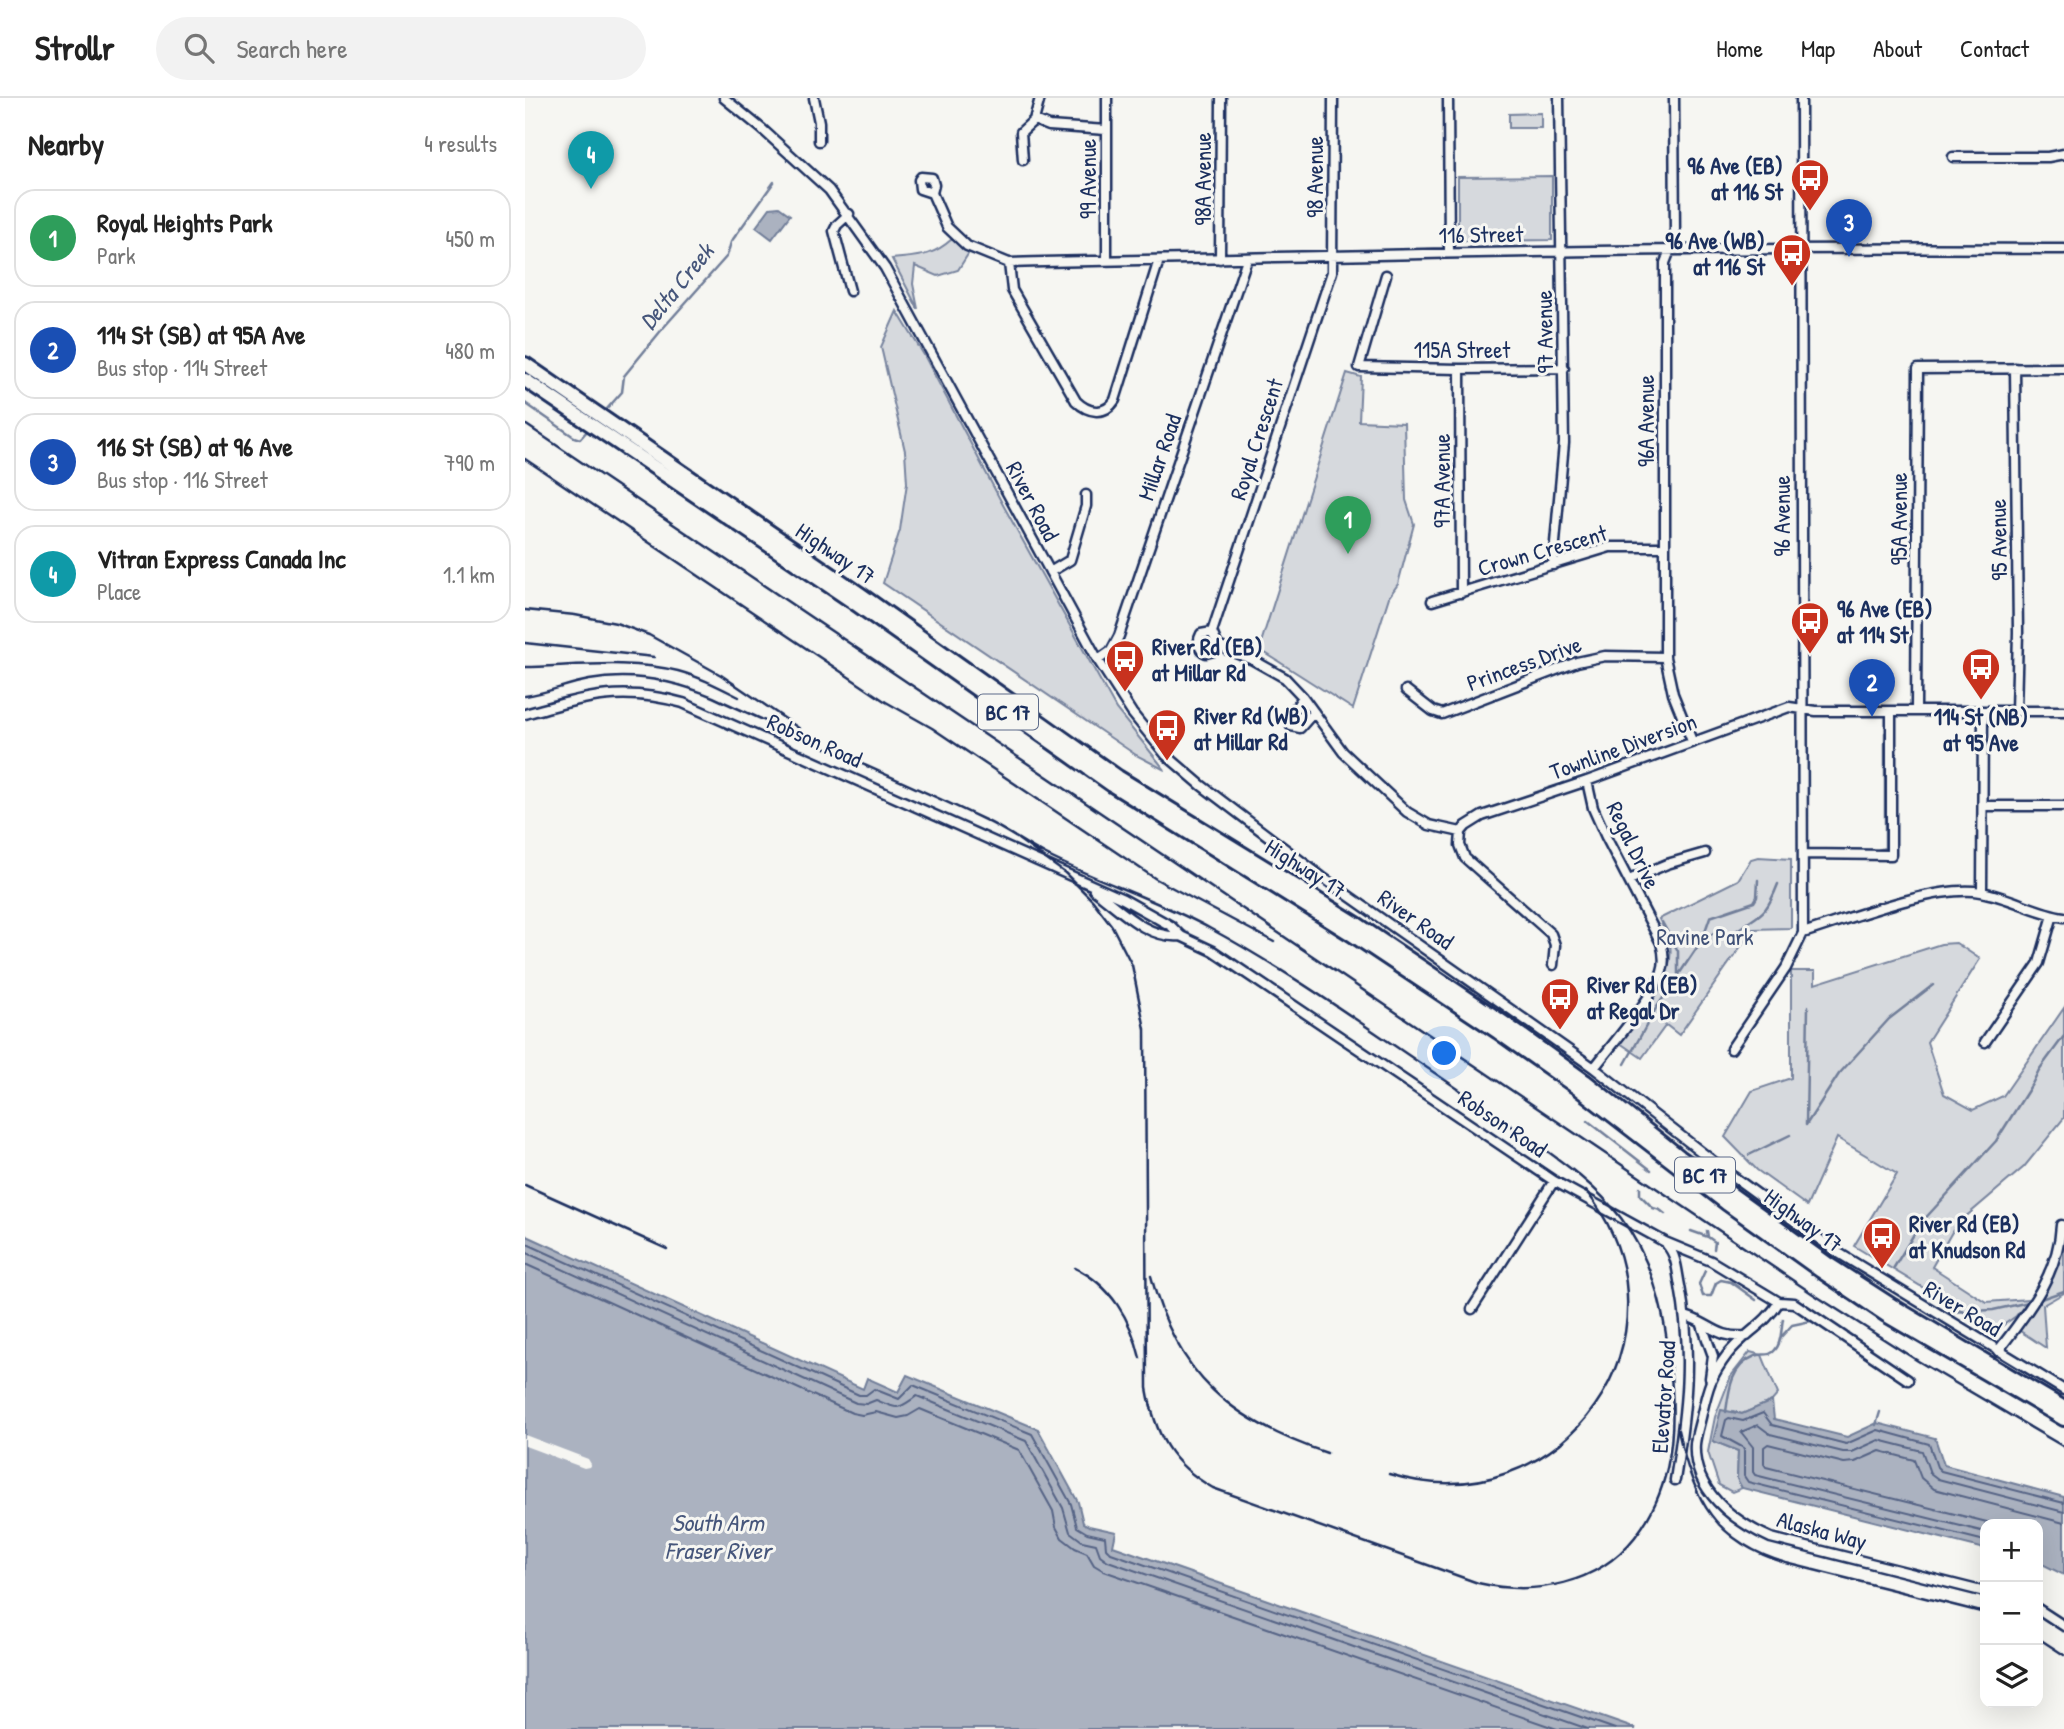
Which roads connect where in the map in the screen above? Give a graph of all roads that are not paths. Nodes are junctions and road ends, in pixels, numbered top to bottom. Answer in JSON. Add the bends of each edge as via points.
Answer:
{"nodes":[{"id":1,"x":724,"y":98,"type":"edge"},
{"id":2,"x":814,"y":98,"type":"edge"},
{"id":3,"x":1040,"y":98,"type":"edge"},
{"id":4,"x":1107,"y":98,"type":"edge"},
{"id":5,"x":1221,"y":98,"type":"edge"},
{"id":6,"x":1333,"y":98,"type":"edge"},
{"id":7,"x":1448,"y":98,"type":"edge"},
{"id":8,"x":1559,"y":98,"type":"edge"},
{"id":9,"x":1674,"y":98,"type":"edge"},
{"id":10,"x":1801,"y":98,"type":"edge"},
{"id":11,"x":1034,"y":120,"type":"junction"},
{"id":12,"x":1106,"y":130,"type":"junction"},
{"id":13,"x":819,"y":141,"type":"dead end"},
{"id":14,"x":2064,"y":154,"type":"edge"},
{"id":15,"x":1953,"y":157,"type":"dead end"},
{"id":16,"x":1023,"y":160,"type":"dead end"},
{"id":17,"x":932,"y":193,"type":"dead end"},
{"id":18,"x":849,"y":214,"type":"junction"},
{"id":19,"x":1800,"y":248,"type":"junction"},
{"id":20,"x":1671,"y":249,"type":"junction"},
{"id":21,"x":2064,"y":249,"type":"edge"},
{"id":22,"x":1449,"y":253,"type":"junction"},
{"id":23,"x":1562,"y":253,"type":"junction"},
{"id":24,"x":1333,"y":256,"type":"junction"},
{"id":25,"x":1247,"y":259,"type":"junction"},
{"id":26,"x":1107,"y":260,"type":"junction"},
{"id":27,"x":1159,"y":260,"type":"junction"},
{"id":28,"x":1220,"y":260,"type":"junction"},
{"id":29,"x":1009,"y":263,"type":"junction"},
{"id":30,"x":1386,"y":275,"type":"dead end"},
{"id":31,"x":850,"y":291,"type":"dead end"},
{"id":32,"x":525,"y":364,"type":"edge"},
{"id":33,"x":1564,"y":368,"type":"junction"},
{"id":34,"x":2015,"y":368,"type":"junction"},
{"id":35,"x":2064,"y":368,"type":"edge"},
{"id":36,"x":1460,"y":369,"type":"junction"},
{"id":37,"x":525,"y":380,"type":"edge"},
{"id":38,"x":1086,"y":495,"type":"dead end"},
{"id":39,"x":1664,"y":547,"type":"junction"},
{"id":40,"x":1553,"y":565,"type":"junction"},
{"id":41,"x":1050,"y":572,"type":"junction"},
{"id":42,"x":1461,"y":593,"type":"junction"},
{"id":43,"x":1432,"y":601,"type":"dead end"},
{"id":44,"x":1212,"y":632,"type":"junction"},
{"id":45,"x":1219,"y":646,"type":"junction"},
{"id":46,"x":1665,"y":657,"type":"junction"},
{"id":47,"x":1098,"y":660,"type":"junction"},
{"id":48,"x":1406,"y":690,"type":"dead end"},
{"id":49,"x":1303,"y":697,"type":"junction"},
{"id":50,"x":1802,"y":709,"type":"junction"},
{"id":51,"x":1983,"y":710,"type":"junction"},
{"id":52,"x":1891,"y":711,"type":"junction"},
{"id":53,"x":1916,"y":711,"type":"junction"},
{"id":54,"x":2016,"y":711,"type":"junction"},
{"id":55,"x":2064,"y":711,"type":"edge"},
{"id":56,"x":1314,"y":712,"type":"junction"},
{"id":57,"x":525,"y":714,"type":"edge"},
{"id":58,"x":1692,"y":741,"type":"junction"},
{"id":59,"x":1587,"y":781,"type":"junction"},
{"id":60,"x":1983,"y":806,"type":"junction"},
{"id":61,"x":2064,"y":806,"type":"edge"},
{"id":62,"x":1461,"y":832,"type":"junction"},
{"id":63,"x":1705,"y":853,"type":"dead end"},
{"id":64,"x":1803,"y":854,"type":"junction"},
{"id":65,"x":1078,"y":879,"type":"junction"},
{"id":66,"x":1629,"y":880,"type":"junction"},
{"id":67,"x":1982,"y":892,"type":"junction"},
{"id":68,"x":2053,"y":915,"type":"junction"},
{"id":69,"x":2064,"y":917,"type":"edge"},
{"id":70,"x":1803,"y":933,"type":"junction"},
{"id":71,"x":1181,"y":936,"type":"junction"},
{"id":72,"x":1553,"y":965,"type":"dead end"},
{"id":73,"x":1985,"y":1042,"type":"dead end"},
{"id":74,"x":1731,"y":1049,"type":"dead end"},
{"id":75,"x":1594,"y":1068,"type":"junction"},
{"id":76,"x":1555,"y":1181,"type":"junction"},
{"id":77,"x":2061,"y":1225,"type":"dead end"},
{"id":78,"x":1665,"y":1242,"type":"junction"},
{"id":79,"x":1779,"y":1301,"type":"junction"},
{"id":80,"x":1472,"y":1309,"type":"dead end"},
{"id":81,"x":1685,"y":1316,"type":"junction"},
{"id":82,"x":1703,"y":1325,"type":"junction"},
{"id":83,"x":1747,"y":1336,"type":"junction"},
{"id":84,"x":1997,"y":1351,"type":"junction"},
{"id":85,"x":1908,"y":1380,"type":"dead end"},
{"id":86,"x":1710,"y":1381,"type":"junction"},
{"id":87,"x":2064,"y":1391,"type":"edge"},
{"id":88,"x":2064,"y":1408,"type":"edge"},
{"id":89,"x":2064,"y":1419,"type":"edge"},
{"id":90,"x":1675,"y":1479,"type":"dead end"},
{"id":91,"x":1980,"y":1591,"type":"edge"},
{"id":92,"x":2043,"y":1612,"type":"edge"},
{"id":93,"x":2064,"y":1626,"type":"edge"}],
"edges":[{"from":1,"to":18,"type":"street","name":"River Road","via":[[829,190]]},
{"from":2,"to":13,"type":"street"},
{"from":3,"to":11,"type":"street"},
{"from":4,"to":12,"type":"street","name":"99 Avenue"},
{"from":5,"to":28,"type":"street","name":"98A Avenue"},
{"from":6,"to":24,"type":"street","name":"98 Avenue"},
{"from":7,"to":22,"type":"street"},
{"from":8,"to":23,"type":"street","name":"97 Avenue"},
{"from":9,"to":20,"type":"street","name":"96A Avenue","via":[[1675,237]]},
{"from":10,"to":19,"type":"street","name":"96 Avenue"},
{"from":11,"to":12,"type":"street","via":[[1049,126]]},
{"from":11,"to":16,"type":"street","via":[[1021,132]]},
{"from":12,"to":26,"type":"street","name":"99 Avenue"},
{"from":14,"to":15,"type":"street"},
{"from":17,"to":29,"type":"street","name":"116 Street","via":[[947,227],[967,246]]},
{"from":18,"to":31,"type":"street","via":[[834,231]]},
{"from":18,"to":41,"type":"street","name":"River Road","via":[[885,268]]},
{"from":19,"to":20,"type":"street","name":"116 Street"},
{"from":19,"to":21,"type":"street","name":"116 Street"},
{"from":19,"to":50,"type":"street","name":"96 Avenue"},
{"from":20,"to":23,"type":"street","name":"116 Street"},
{"from":20,"to":39,"type":"street","name":"96A Avenue","via":[[1665,263]]},
{"from":22,"to":23,"type":"street","name":"116 Street"},
{"from":22,"to":24,"type":"street","name":"116 Street"},
{"from":23,"to":33,"type":"street","name":"97 Avenue"},
{"from":24,"to":25,"type":"street","name":"116 Street"},
{"from":24,"to":44,"type":"street","name":"Royal Crescent","via":[[1332,272]]},
{"from":25,"to":28,"type":"street","name":"116 Street"},
{"from":25,"to":47,"type":"street","name":"Millar Road","via":[[1117,643]]},
{"from":26,"to":27,"type":"street","name":"116 Street"},
{"from":26,"to":29,"type":"street","name":"116 Street"},
{"from":27,"to":28,"type":"street","name":"116 Street"},
{"from":27,"to":29,"type":"street","via":[[1115,400],[1102,411],[1076,401],[1012,290]]},
{"from":30,"to":36,"type":"street","name":"115A Street","via":[[1359,367]]},
{"from":32,"to":88,"type":"highway","name":"Highway 17","number":"BC 17","via":[[1118,777],[1357,924],[1507,1025],[1828,1264]]},
{"from":33,"to":36,"type":"street","name":"115A Street"},
{"from":33,"to":40,"type":"street","name":"97 Avenue","via":[[1564,443]]},
{"from":34,"to":35,"type":"street"},
{"from":34,"to":53,"type":"street","name":"95A Avenue","via":[[1918,369]]},
{"from":34,"to":54,"type":"street","name":"95 Avenue"},
{"from":36,"to":42,"type":"street","name":"97A Avenue"},
{"from":37,"to":89,"type":"highway","name":"Highway 17","number":"BC 17","via":[[856,604],[1112,785],[1498,1032],[1821,1272]]},
{"from":38,"to":41,"type":"street","via":[[1070,560]]},
{"from":39,"to":40,"type":"street","name":"Crown Crescent","via":[[1610,547]]},
{"from":39,"to":46,"type":"street","name":"96A Avenue"},
{"from":40,"to":42,"type":"street","name":"Crown Crescent"},
{"from":41,"to":47,"type":"street","name":"River Road"},
{"from":42,"to":43,"type":"street","name":"Crown Crescent"},
{"from":44,"to":45,"type":"street"},
{"from":44,"to":45,"type":"street","name":"Royal Crescent","via":[[1201,634],[1200,649],[1206,653]]},
{"from":45,"to":49,"type":"street","name":"Royal Crescent","via":[[1285,678]]},
{"from":46,"to":48,"type":"street","name":"Princess Drive","via":[[1605,656],[1577,662],[1442,714]]},
{"from":46,"to":58,"type":"street","name":"96A Avenue","via":[[1673,694]]},
{"from":47,"to":75,"type":"street","name":"River Road","via":[[1148,735],[1201,785],[1336,887]]},
{"from":49,"to":56,"type":"street","name":"Royal Crescent"},
{"from":49,"to":56,"type":"street","via":[[1291,715],[1291,726],[1300,728]]},
{"from":50,"to":52,"type":"street","name":"Townline Diversion"},
{"from":50,"to":58,"type":"street","name":"Townline Diversion","via":[[1779,710]]},
{"from":50,"to":64,"type":"street","name":"96 Avenue"},
{"from":51,"to":53,"type":"street","name":"Townline Diversion"},
{"from":51,"to":54,"type":"street","name":"Townline Diversion"},
{"from":51,"to":60,"type":"street"},
{"from":52,"to":53,"type":"street","name":"Townline Diversion"},
{"from":52,"to":64,"type":"street","via":[[1891,855]]},
{"from":54,"to":55,"type":"street","name":"Townline Diversion"},
{"from":56,"to":62,"type":"street","name":"Royal Crescent","via":[[1343,752],[1407,812],[1425,824]]},
{"from":57,"to":65,"type":"street","name":"Robson Road","via":[[596,695],[646,695],[683,703]]},
{"from":58,"to":59,"type":"street","name":"Townline Diversion"},
{"from":59,"to":62,"type":"street","name":"Townline Diversion","via":[[1482,816]]},
{"from":59,"to":66,"type":"street","name":"Regal Drive","via":[[1593,808]]},
{"from":60,"to":61,"type":"street"},
{"from":60,"to":67,"type":"street"},
{"from":62,"to":72,"type":"street","via":[[1465,858],[1551,934]]},
{"from":63,"to":66,"type":"street"},
{"from":64,"to":70,"type":"street","name":"96 Avenue"},
{"from":65,"to":71,"type":"street","name":"Robson Road","via":[[1135,906]]},
{"from":65,"to":71,"type":"street","name":"Robson Road","via":[[1144,927],[1169,937]]},
{"from":66,"to":75,"type":"street","name":"Regal Drive","via":[[1661,943],[1663,965],[1655,987]]},
{"from":67,"to":68,"type":"street"},
{"from":67,"to":70,"type":"street","via":[[1937,894]]},
{"from":68,"to":69,"type":"street"},
{"from":68,"to":73,"type":"street","via":[[2039,963]]},
{"from":70,"to":74,"type":"street","via":[[1786,968]]},
{"from":71,"to":76,"type":"street","name":"Robson Road","via":[[1213,951]]},
{"from":75,"to":84,"type":"street","name":"River Road","via":[[1828,1246]]},
{"from":76,"to":78,"type":"street","name":"Robson Road"},
{"from":76,"to":80,"type":"street"},
{"from":77,"to":84,"type":"street","via":[[2049,1275]]},
{"from":78,"to":79,"type":"street","name":"Robson Road","via":[[1711,1261]]},
{"from":78,"to":81,"type":"street","name":"Elevator Road","via":[[1674,1257]]},
{"from":79,"to":83,"type":"street","via":[[1772,1314]]},
{"from":79,"to":85,"type":"street","name":"Robson Road","via":[[1794,1303]]},
{"from":81,"to":82,"type":"street","name":"Elevator Road"},
{"from":81,"to":90,"type":"street","name":"Elevator Road","via":[[1687,1394]]},
{"from":82,"to":83,"type":"street","name":"Elevator Road","via":[[1723,1335]]},
{"from":82,"to":86,"type":"street","name":"Elevator Road","via":[[1713,1356]]},
{"from":83,"to":86,"type":"street","name":"Alaska Way"},
{"from":84,"to":87,"type":"street","name":"River Road"},
{"from":86,"to":91,"type":"street","name":"Alaska Way","via":[[1695,1455],[1708,1490],[1726,1511],[1771,1538]]},
{"from":92,"to":93,"type":"street"}]}
